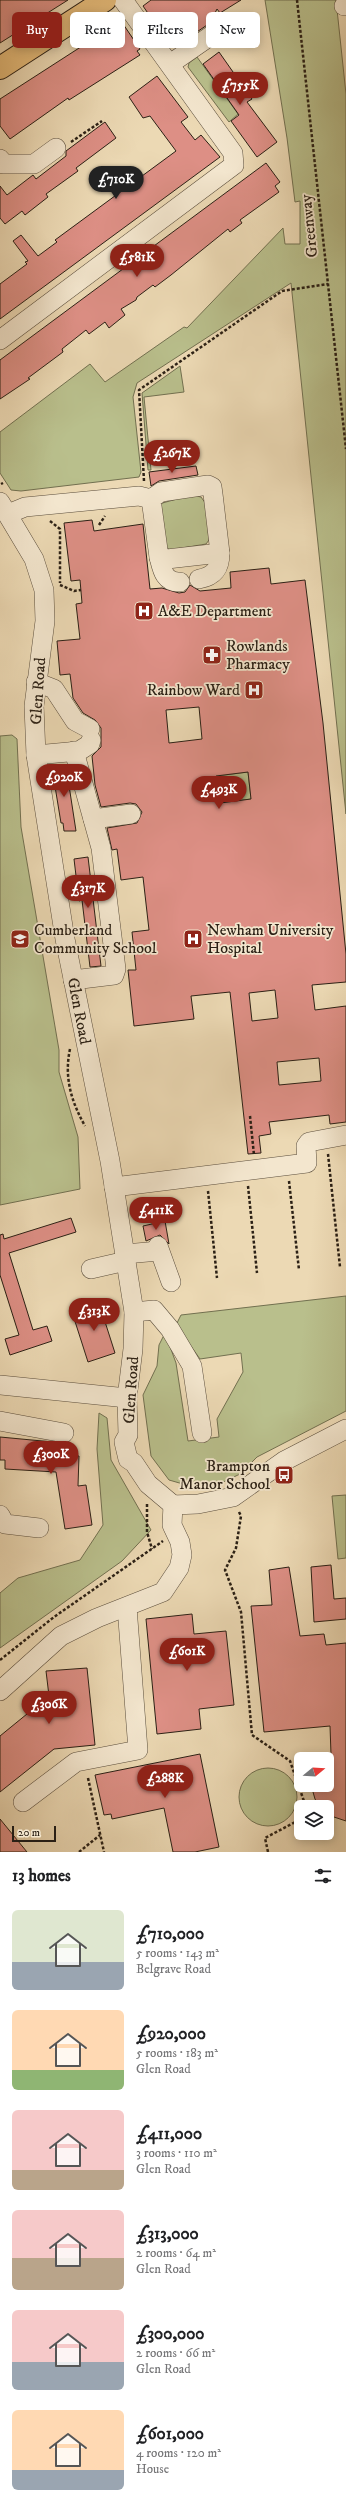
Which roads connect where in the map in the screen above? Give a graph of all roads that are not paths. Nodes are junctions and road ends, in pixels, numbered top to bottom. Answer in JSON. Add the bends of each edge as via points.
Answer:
{"nodes":[{"id":1,"x":123,"y":0,"type":"edge"},
{"id":2,"x":92,"y":3,"type":"edge"},
{"id":3,"x":206,"y":39,"type":"edge"},
{"id":4,"x":170,"y":64,"type":"junction"},
{"id":5,"x":0,"y":68,"type":"edge"},
{"id":6,"x":56,"y":148,"type":"road end"},
{"id":7,"x":0,"y":159,"type":"edge"},
{"id":8,"x":0,"y":340,"type":"edge"},
{"id":9,"x":3,"y":496,"type":"edge"},
{"id":10,"x":151,"y":499,"type":"junction"},
{"id":11,"x":220,"y":553,"type":"junction"},
{"id":12,"x":160,"y":557,"type":"junction"},
{"id":13,"x":199,"y":579,"type":"dead end"},
{"id":14,"x":180,"y":582,"type":"dead end"},
{"id":15,"x":36,"y":682,"type":"junction"},
{"id":16,"x":74,"y":751,"type":"junction"},
{"id":17,"x":36,"y":755,"type":"junction"},
{"id":18,"x":131,"y":814,"type":"dead end"},
{"id":19,"x":94,"y":819,"type":"junction"},
{"id":20,"x":73,"y":980,"type":"junction"},
{"id":21,"x":346,"y":1135,"type":"edge"},
{"id":22,"x":114,"y":1187,"type":"junction"},
{"id":23,"x":126,"y":1258,"type":"junction"},
{"id":24,"x":91,"y":1269,"type":"dead end"},
{"id":25,"x":171,"y":1282,"type":"dead end"},
{"id":26,"x":134,"y":1312,"type":"junction"},
{"id":27,"x":1,"y":1383,"type":"edge"},
{"id":28,"x":127,"y":1398,"type":"junction"},
{"id":29,"x":0,"y":1421,"type":"edge"},
{"id":30,"x":346,"y":1429,"type":"edge"},
{"id":31,"x":64,"y":1433,"type":"dead end"},
{"id":32,"x":202,"y":1433,"type":"dead end"},
{"id":33,"x":173,"y":1505,"type":"junction"},
{"id":34,"x":0,"y":1515,"type":"edge"},
{"id":35,"x":39,"y":1528,"type":"dead end"},
{"id":36,"x":127,"y":1607,"type":"junction"},
{"id":37,"x":0,"y":1691,"type":"edge"},
{"id":38,"x":23,"y":1802,"type":"dead end"}],
"edges":[{"from":1,"to":4,"type":"street"},
{"from":2,"to":5,"type":"main road"},
{"from":3,"to":4,"type":"street"},
{"from":4,"to":8,"type":"street","via":[[233,153],[234,165]]},
{"from":6,"to":7,"type":"street","via":[[34,164],[3,164]]},
{"from":9,"to":10,"type":"street","via":[[26,507],[139,496]]},
{"from":9,"to":15,"type":"street","name":"Glen Road","via":[[34,559],[44,590],[45,621]]},
{"from":10,"to":11,"type":"street","via":[[161,492],[208,485],[212,487]]},
{"from":10,"to":12,"type":"street"},
{"from":11,"to":12,"type":"street","via":[[166,559]]},
{"from":11,"to":13,"type":"street","via":[[217,571]]},
{"from":12,"to":14,"type":"street","via":[[163,574],[170,580]]},
{"from":15,"to":16,"type":"street","via":[[54,689],[75,721],[90,735],[90,744]]},
{"from":15,"to":17,"type":"street","name":"Glen Road"},
{"from":16,"to":17,"type":"street"},
{"from":16,"to":19,"type":"street"},
{"from":17,"to":20,"type":"street","name":"Glen Road"},
{"from":18,"to":19,"type":"street"},
{"from":19,"to":20,"type":"street","via":[[101,848],[116,969],[114,975]]},
{"from":20,"to":22,"type":"street","name":"Glen Road"},
{"from":21,"to":22,"type":"street","via":[[309,1142],[306,1146],[307,1162]]},
{"from":22,"to":23,"type":"street","name":"Glen Road"},
{"from":23,"to":24,"type":"street"},
{"from":23,"to":25,"type":"street","via":[[159,1248]]},
{"from":23,"to":26,"type":"street","name":"Glen Road"},
{"from":26,"to":28,"type":"street","name":"Glen Road","via":[[133,1349]]},
{"from":26,"to":32,"type":"street","via":[[154,1310],[170,1329],[192,1366]]},
{"from":27,"to":28,"type":"street"},
{"from":28,"to":33,"type":"street","name":"Glen Road","via":[[128,1435],[134,1440],[137,1456],[134,1463],[148,1484]]},
{"from":29,"to":31,"type":"street"},
{"from":30,"to":33,"type":"street","via":[[284,1461],[233,1497],[198,1504]]},
{"from":33,"to":36,"type":"street","via":[[172,1525],[180,1542],[182,1555],[179,1568],[162,1592]]},
{"from":34,"to":35,"type":"street","via":[[5,1524]]},
{"from":36,"to":37,"type":"street","via":[[61,1636]]},
{"from":36,"to":38,"type":"street","via":[[138,1750],[76,1762]]}]}
